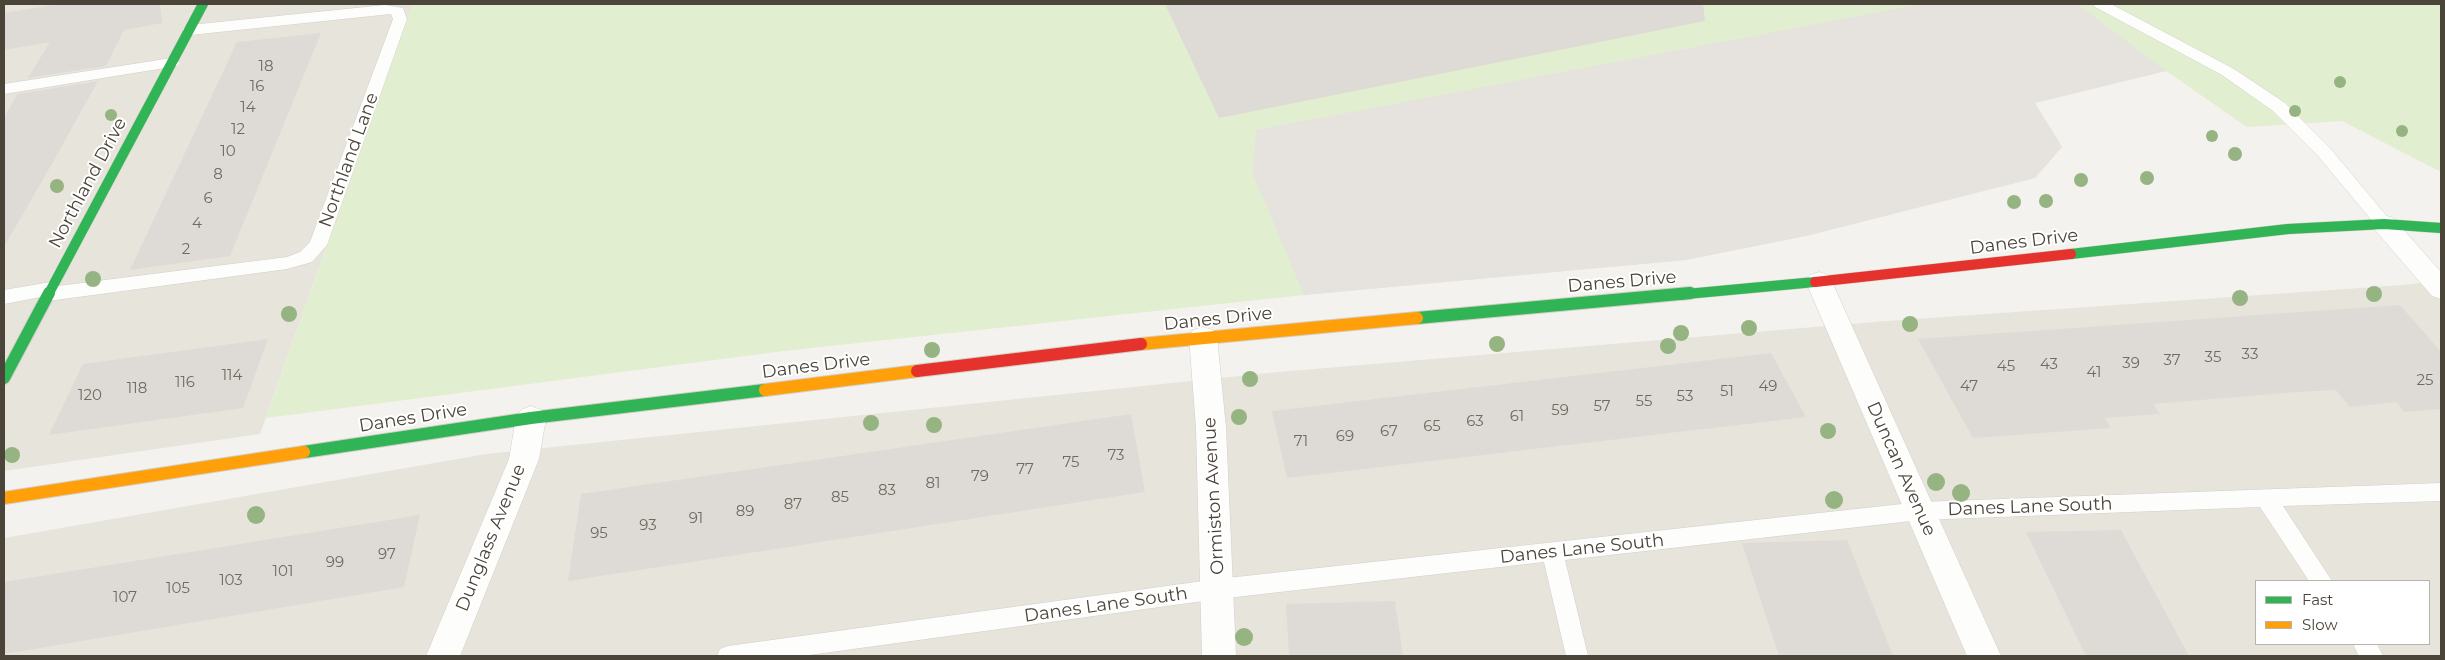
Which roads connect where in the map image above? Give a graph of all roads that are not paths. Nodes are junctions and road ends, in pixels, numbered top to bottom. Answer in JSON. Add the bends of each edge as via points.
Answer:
{"nodes":[{"id":1,"x":204,"y":4,"type":"edge"},
{"id":2,"x":2100,"y":4,"type":"edge"},
{"id":3,"x":190,"y":30,"type":"junction"},
{"id":4,"x":172,"y":63,"type":"junction"},
{"id":5,"x":4,"y":89,"type":"edge"},
{"id":6,"x":2384,"y":224,"type":"junction"},
{"id":7,"x":2441,"y":228,"type":"edge"},
{"id":8,"x":1819,"y":282,"type":"junction"},
{"id":9,"x":2441,"y":289,"type":"edge"},
{"id":10,"x":50,"y":292,"type":"junction"},
{"id":11,"x":4,"y":297,"type":"edge"},
{"id":12,"x":1203,"y":337,"type":"junction"},
{"id":13,"x":4,"y":378,"type":"edge"},
{"id":14,"x":531,"y":418,"type":"junction"},
{"id":15,"x":2441,"y":492,"type":"edge"},
{"id":16,"x":4,"y":498,"type":"edge"},
{"id":17,"x":2266,"y":499,"type":"junction"},
{"id":18,"x":1920,"y":511,"type":"junction"},
{"id":19,"x":1552,"y":552,"type":"junction"},
{"id":20,"x":2320,"y":580,"type":"edge"},
{"id":21,"x":1218,"y":589,"type":"junction"},
{"id":22,"x":2365,"y":645,"type":"edge"},
{"id":23,"x":833,"y":649,"type":"edge"},
{"id":24,"x":443,"y":656,"type":"edge"},
{"id":25,"x":728,"y":656,"type":"edge"},
{"id":26,"x":1218,"y":656,"type":"edge"},
{"id":27,"x":1577,"y":656,"type":"edge"},
{"id":28,"x":1984,"y":656,"type":"edge"},
{"id":29,"x":2372,"y":656,"type":"edge"}],
"edges":[{"from":1,"to":3,"type":"street","name":"Northland Drive"},
{"from":2,"to":6,"type":"lane","via":[[2228,72],[2279,107],[2344,175]]},
{"from":3,"to":4,"type":"street","name":"Northland Drive"},
{"from":3,"to":10,"type":"lane","name":"Northland Lane","via":[[385,9],[398,11],[400,19],[318,245],[306,257],[287,263]]},
{"from":4,"to":5,"type":"lane"},
{"from":4,"to":10,"type":"street","name":"Northland Drive"},
{"from":6,"to":7,"type":"street","name":"Danes Drive"},
{"from":6,"to":8,"type":"street","name":"Danes Drive","via":[[2288,229]]},
{"from":6,"to":9,"type":"street"},
{"from":8,"to":12,"type":"street","name":"Danes Drive"},
{"from":8,"to":18,"type":"street","name":"Duncan Avenue"},
{"from":10,"to":11,"type":"lane"},
{"from":10,"to":13,"type":"street","name":"Northland Drive"},
{"from":12,"to":14,"type":"street","name":"Danes Drive"},
{"from":12,"to":21,"type":"street","name":"Ormiston Avenue","via":[[1211,428]]},
{"from":14,"to":16,"type":"street","name":"Danes Drive"},
{"from":14,"to":24,"type":"street","name":"Dunglass Avenue","via":[[524,459]]},
{"from":15,"to":17,"type":"lane","name":"Danes Lane South"},
{"from":17,"to":18,"type":"lane","name":"Danes Lane South"},
{"from":17,"to":20,"type":"lane"},
{"from":18,"to":19,"type":"lane","name":"Danes Lane South"},
{"from":18,"to":28,"type":"street","name":"Duncan Avenue"},
{"from":19,"to":21,"type":"lane","name":"Danes Lane South"},
{"from":19,"to":27,"type":"lane"},
{"from":21,"to":23,"type":"lane","name":"Danes Lane South"},
{"from":21,"to":26,"type":"street","name":"Ormiston Avenue"},
{"from":22,"to":29,"type":"lane"},
{"from":23,"to":25,"type":"lane","name":"Danes Lane South"}]}
